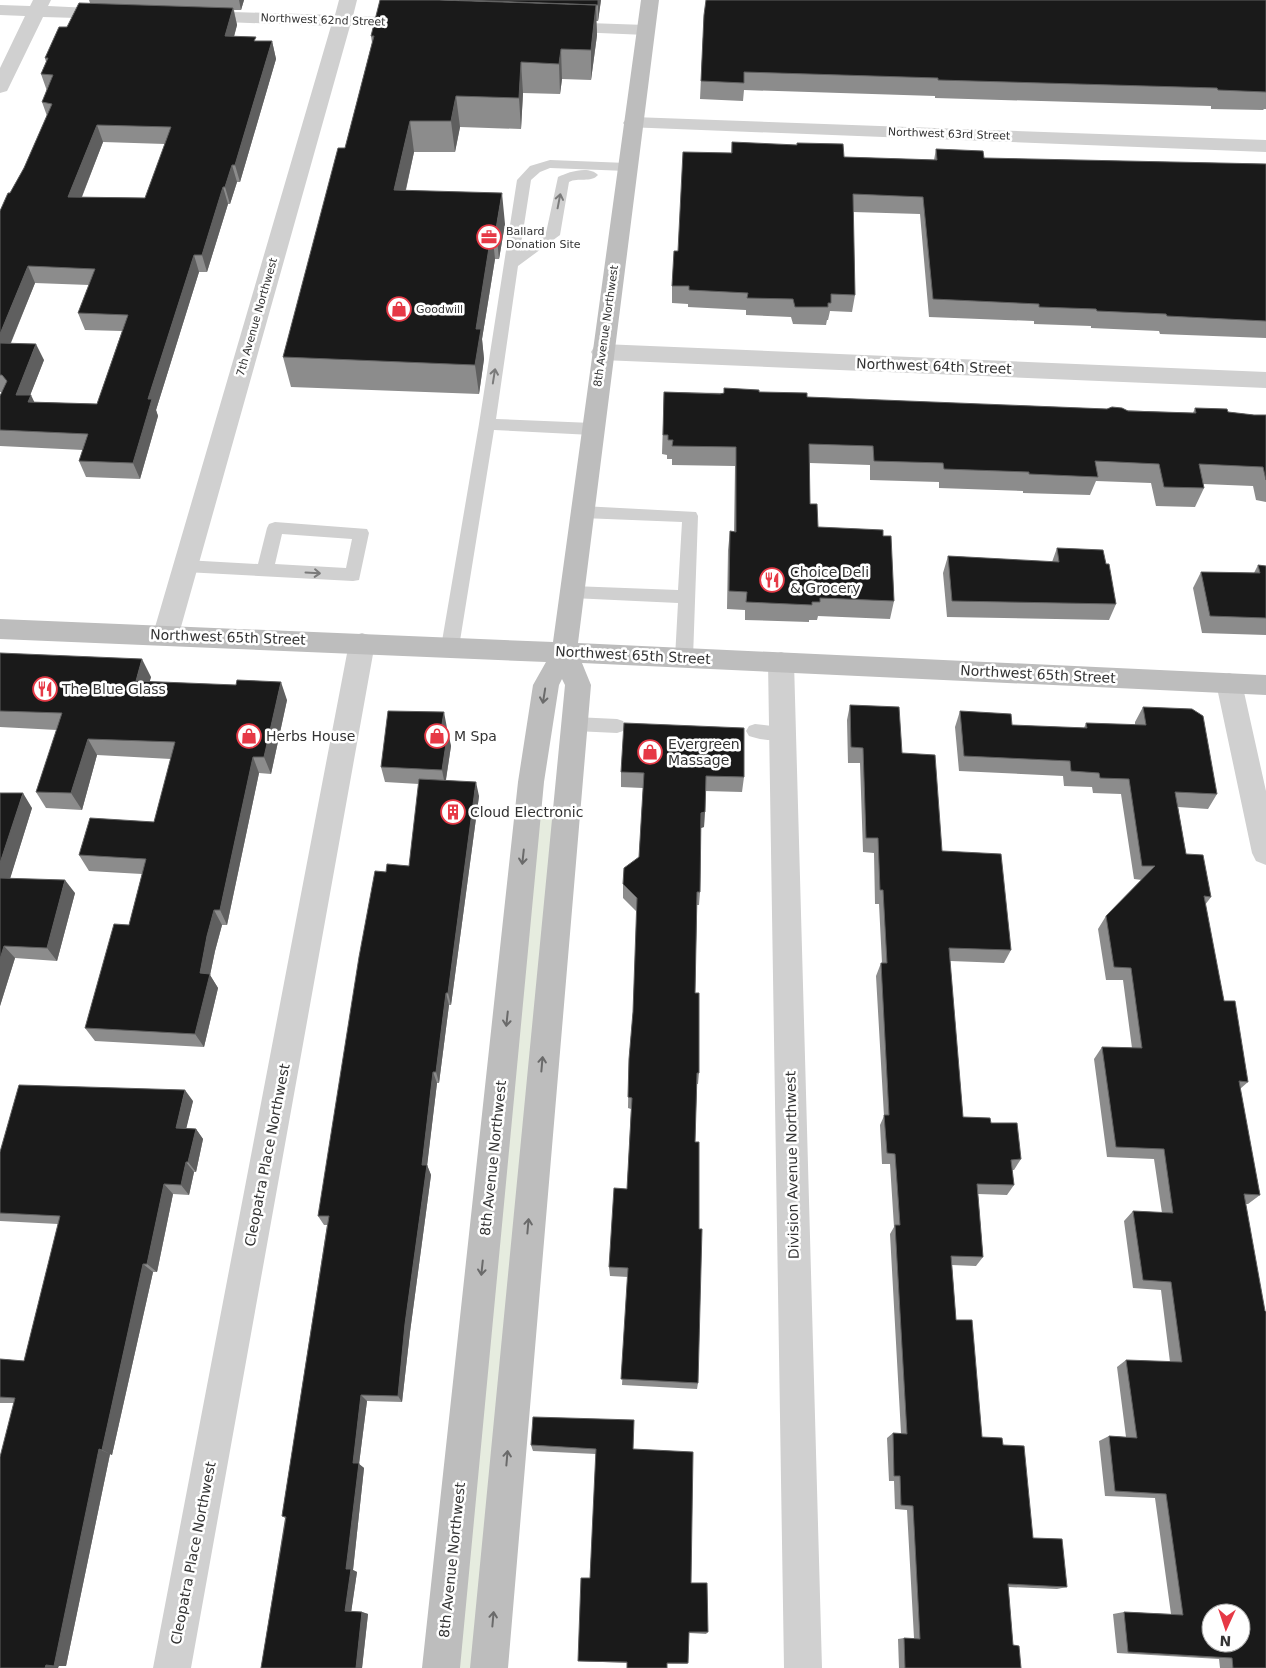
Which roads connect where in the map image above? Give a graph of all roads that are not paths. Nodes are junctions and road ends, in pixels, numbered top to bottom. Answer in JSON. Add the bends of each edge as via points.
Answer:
{"nodes":[{"id":1,"x":348,"y":0,"type":"edge"},
{"id":2,"x":650,"y":0,"type":"edge"},
{"id":3,"x":39,"y":6,"type":"edge"},
{"id":4,"x":0,"y":10,"type":"edge"},
{"id":5,"x":127,"y":14,"type":"edge"},
{"id":6,"x":186,"y":16,"type":"edge"},
{"id":7,"x":342,"y":21,"type":"junction"},
{"id":8,"x":424,"y":24,"type":"edge"},
{"id":9,"x":540,"y":27,"type":"edge"},
{"id":10,"x":646,"y":30,"type":"junction"},
{"id":11,"x":0,"y":87,"type":"edge"},
{"id":12,"x":632,"y":123,"type":"junction"},
{"id":13,"x":1266,"y":146,"type":"edge"},
{"id":14,"x":627,"y":172,"type":"junction"},
{"id":15,"x":512,"y":263,"type":"junction"},
{"id":16,"x":602,"y":352,"type":"junction"},
{"id":17,"x":1266,"y":380,"type":"edge"},
{"id":18,"x":487,"y":424,"type":"junction"},
{"id":19,"x":592,"y":429,"type":"junction"},
{"id":20,"x":582,"y":512,"type":"junction"},
{"id":21,"x":185,"y":566,"type":"junction"},
{"id":22,"x":264,"y":571,"type":"junction"},
{"id":23,"x":572,"y":592,"type":"junction"},
{"id":24,"x":686,"y":597,"type":"junction"},
{"id":25,"x":0,"y":629,"type":"edge"},
{"id":26,"x":166,"y":634,"type":"junction"},
{"id":27,"x":362,"y":642,"type":"junction"},
{"id":28,"x":450,"y":647,"type":"junction"},
{"id":29,"x":564,"y":652,"type":"junction"},
{"id":30,"x":684,"y":658,"type":"junction"},
{"id":31,"x":781,"y":662,"type":"junction"},
{"id":32,"x":1229,"y":683,"type":"junction"},
{"id":33,"x":1266,"y":685,"type":"edge"},
{"id":34,"x":574,"y":724,"type":"junction"},
{"id":35,"x":617,"y":726,"type":"dead end"},
{"id":36,"x":1266,"y":853,"type":"edge"},
{"id":37,"x":172,"y":1668,"type":"edge"},
{"id":38,"x":441,"y":1668,"type":"edge"},
{"id":39,"x":489,"y":1668,"type":"edge"},
{"id":40,"x":803,"y":1668,"type":"edge"}],
"edges":[{"from":1,"to":7,"type":"street","name":"7th Avenue Northwest"},
{"from":2,"to":10,"type":"main road","name":"8th Avenue Northwest"},
{"from":3,"to":4,"type":"street"},
{"from":3,"to":5,"type":"street"},
{"from":3,"to":11,"type":"street"},
{"from":6,"to":7,"type":"street","name":"Northwest 62nd Street"},
{"from":7,"to":8,"type":"street","name":"Northwest 62nd Street"},
{"from":7,"to":21,"type":"street","name":"7th Avenue Northwest"},
{"from":9,"to":10,"type":"street"},
{"from":10,"to":12,"type":"main road","name":"8th Avenue Northwest"},
{"from":12,"to":13,"type":"street","name":"Northwest 63rd Street"},
{"from":12,"to":14,"type":"main road","name":"8th Avenue Northwest"},
{"from":15,"to":14,"type":"lane","one_way":true,"via":[[553,235],[564,180],[572,176]]},
{"from":14,"to":15,"type":"lane","via":[[550,164],[529,172],[524,180]]},
{"from":14,"to":16,"type":"main road","name":"8th Avenue Northwest"},
{"from":18,"to":15,"type":"lane","one_way":true},
{"from":16,"to":17,"type":"street","name":"Northwest 64th Street"},
{"from":16,"to":19,"type":"main road","name":"8th Avenue Northwest"},
{"from":18,"to":19,"type":"lane"},
{"from":18,"to":28,"type":"lane"},
{"from":19,"to":20,"type":"main road","name":"8th Avenue Northwest"},
{"from":20,"to":23,"type":"main road","name":"8th Avenue Northwest"},
{"from":20,"to":24,"type":"lane","via":[[690,516]]},
{"from":21,"to":22,"type":"lane"},
{"from":21,"to":26,"type":"street","name":"7th Avenue Northwest"},
{"from":22,"to":22,"type":"lane","one_way":true,"via":[[352,576],[362,533],[275,528]]},
{"from":23,"to":24,"type":"lane"},
{"from":23,"to":29,"type":"main road","name":"8th Avenue Northwest"},
{"from":24,"to":30,"type":"lane"},
{"from":25,"to":26,"type":"main road","name":"Northwest 65th Street"},
{"from":26,"to":27,"type":"main road","name":"Northwest 65th Street"},
{"from":27,"to":28,"type":"main road","name":"Northwest 65th Street"},
{"from":27,"to":37,"type":"street","name":"Cleopatra Place Northwest"},
{"from":28,"to":29,"type":"main road","name":"Northwest 65th Street"},
{"from":29,"to":30,"type":"main road","name":"Northwest 65th Street"},
{"from":29,"to":34,"type":"main road","via":[[578,685]]},
{"from":29,"to":38,"type":"main road","name":"8th Avenue Northwest","one_way":true,"via":[[546,684],[531,782]]},
{"from":30,"to":31,"type":"main road","name":"Northwest 65th Street"},
{"from":31,"to":32,"type":"main road","name":"Northwest 65th Street"},
{"from":31,"to":40,"type":"street","name":"Division Avenue Northwest","via":[[769,732]]},
{"from":32,"to":33,"type":"main road","name":"Northwest 65th Street"},
{"from":32,"to":36,"type":"street"},
{"from":34,"to":35,"type":"lane"},
{"from":39,"to":34,"type":"main road","one_way":true}]}
